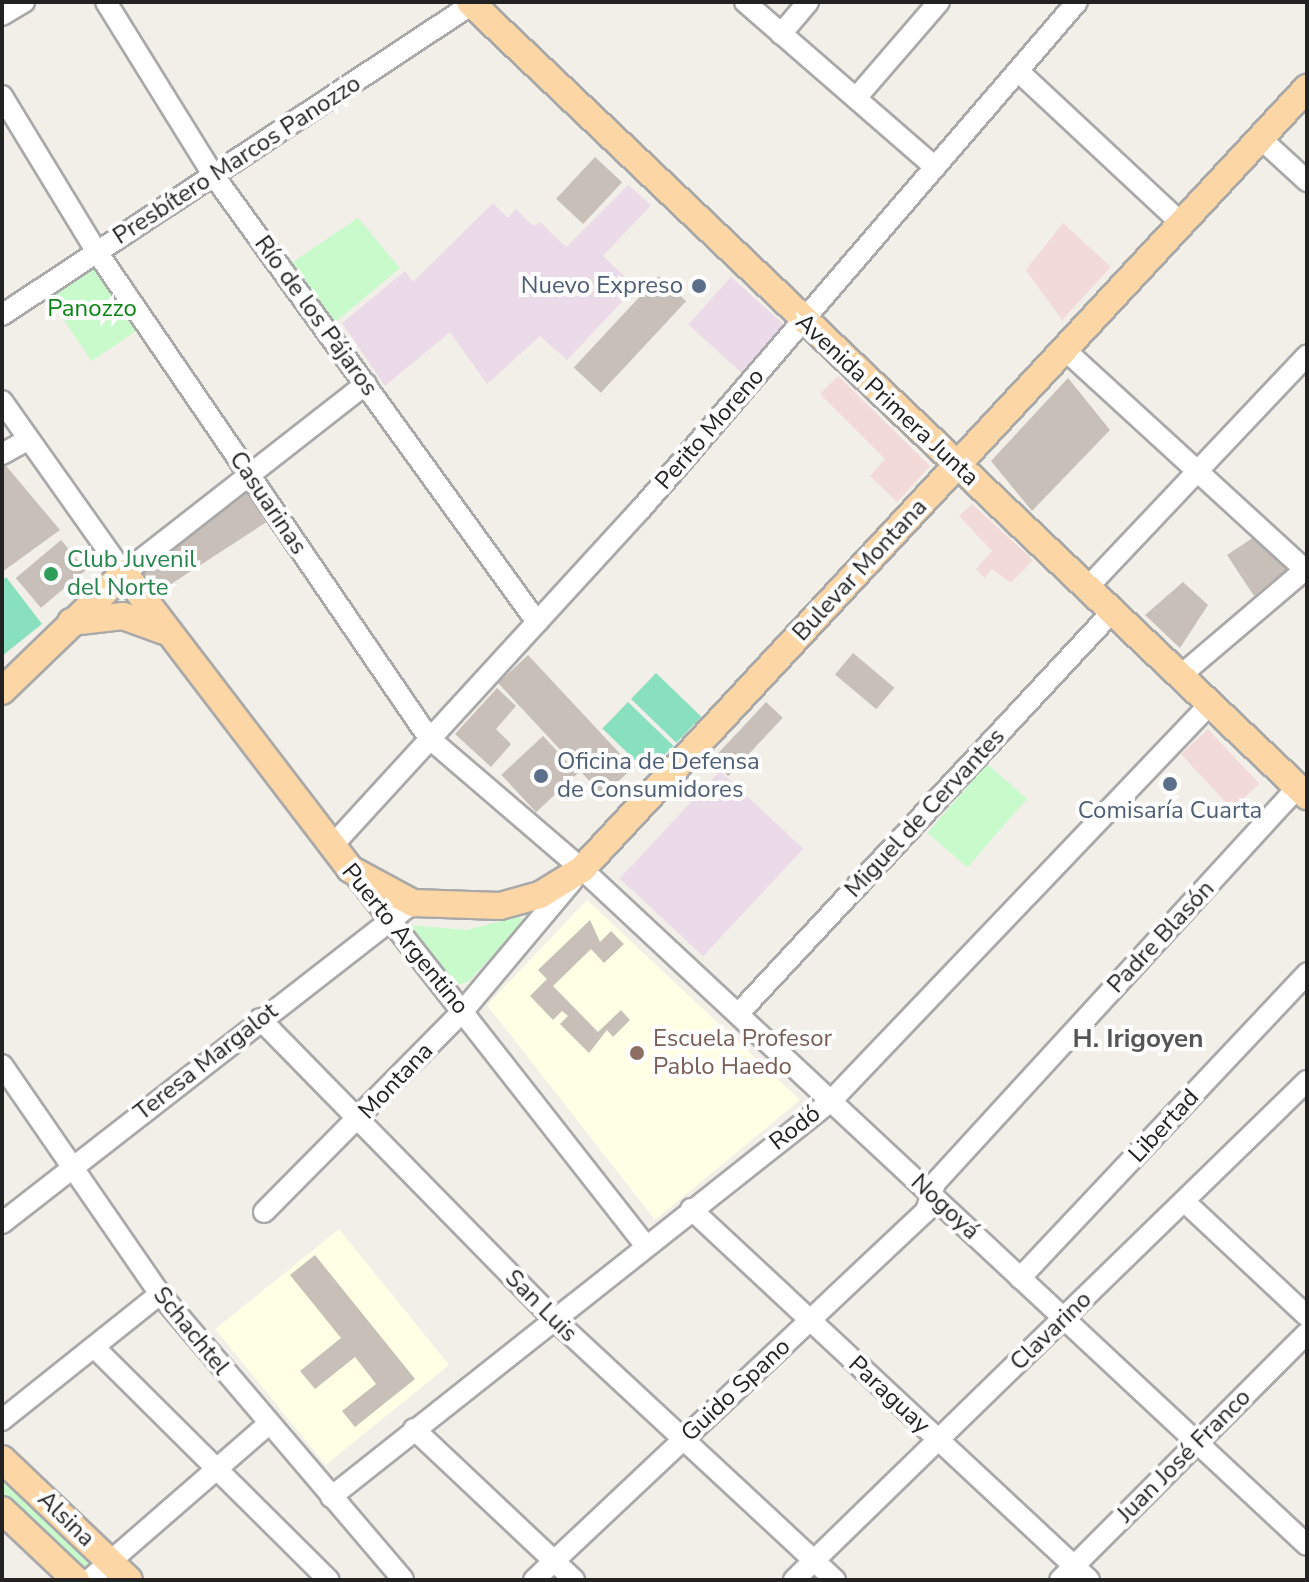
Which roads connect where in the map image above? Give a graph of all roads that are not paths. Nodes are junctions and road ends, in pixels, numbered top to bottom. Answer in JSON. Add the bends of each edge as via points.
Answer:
{"nodes":[{"id":1,"x":24,"y":2,"type":"edge"},
{"id":2,"x":106,"y":2,"type":"edge"},
{"id":3,"x":745,"y":2,"type":"edge"},
{"id":4,"x":808,"y":2,"type":"edge"},
{"id":5,"x":939,"y":2,"type":"edge"},
{"id":6,"x":1077,"y":2,"type":"edge"},
{"id":7,"x":471,"y":3,"type":"edge"},
{"id":8,"x":2,"y":15,"type":"edge"},
{"id":9,"x":781,"y":34,"type":"junction"},
{"id":10,"x":1018,"y":71,"type":"junction"},
{"id":11,"x":1307,"y":88,"type":"edge"},
{"id":12,"x":2,"y":96,"type":"edge"},
{"id":13,"x":856,"y":98,"type":"junction"},
{"id":14,"x":1260,"y":138,"type":"junction"},
{"id":15,"x":935,"y":167,"type":"junction"},
{"id":16,"x":214,"y":176,"type":"junction"},
{"id":17,"x":1307,"y":181,"type":"edge"},
{"id":18,"x":1181,"y":223,"type":"junction"},
{"id":19,"x":97,"y":252,"type":"junction"},
{"id":20,"x":2,"y":315,"type":"edge"},
{"id":21,"x":803,"y":321,"type":"junction"},
{"id":22,"x":1064,"y":349,"type":"junction"},
{"id":23,"x":1307,"y":355,"type":"edge"},
{"id":24,"x":366,"y":384,"type":"junction"},
{"id":25,"x":2,"y":401,"type":"edge"},
{"id":26,"x":27,"y":440,"type":"junction"},
{"id":27,"x":2,"y":454,"type":"edge"},
{"id":28,"x":956,"y":465,"type":"junction"},
{"id":29,"x":1197,"y":471,"type":"junction"},
{"id":30,"x":249,"y":474,"type":"junction"},
{"id":31,"x":1306,"y":570,"type":"edge"},
{"id":32,"x":1087,"y":588,"type":"junction"},
{"id":33,"x":118,"y":600,"type":"junction"},
{"id":34,"x":1112,"y":612,"type":"junction"},
{"id":35,"x":537,"y":622,"type":"junction"},
{"id":36,"x":1180,"y":676,"type":"junction"},
{"id":37,"x":2,"y":691,"type":"edge"},
{"id":38,"x":1210,"y":704,"type":"junction"},
{"id":39,"x":429,"y":738,"type":"junction"},
{"id":40,"x":1303,"y":792,"type":"edge"},
{"id":41,"x":331,"y":847,"type":"junction"},
{"id":42,"x":350,"y":869,"type":"junction"},
{"id":43,"x":582,"y":869,"type":"junction"},
{"id":44,"x":413,"y":903,"type":"junction"},
{"id":45,"x":390,"y":918,"type":"junction"},
{"id":46,"x":1307,"y":973,"type":"edge"},
{"id":47,"x":463,"y":1011,"type":"junction"},
{"id":48,"x":738,"y":1014,"type":"junction"},
{"id":49,"x":260,"y":1019,"type":"junction"},
{"id":50,"x":2,"y":1065,"type":"edge"},
{"id":51,"x":1307,"y":1081,"type":"edge"},
{"id":52,"x":831,"y":1101,"type":"junction"},
{"id":53,"x":356,"y":1122,"type":"junction"},
{"id":54,"x":75,"y":1166,"type":"junction"},
{"id":55,"x":933,"y":1197,"type":"junction"},
{"id":56,"x":1184,"y":1201,"type":"junction"},
{"id":57,"x":691,"y":1209,"type":"junction"},
{"id":58,"x":264,"y":1212,"type":"dead end"},
{"id":59,"x":2,"y":1223,"type":"edge"},
{"id":60,"x":646,"y":1246,"type":"junction"},
{"id":61,"x":1020,"y":1278,"type":"junction"},
{"id":62,"x":160,"y":1294,"type":"junction"},
{"id":63,"x":1307,"y":1316,"type":"edge"},
{"id":64,"x":553,"y":1318,"type":"junction"},
{"id":65,"x":1064,"y":1318,"type":"junction"},
{"id":66,"x":809,"y":1321,"type":"junction"},
{"id":67,"x":1307,"y":1333,"type":"edge"},
{"id":68,"x":94,"y":1347,"type":"junction"},
{"id":69,"x":2,"y":1420,"type":"edge"},
{"id":70,"x":267,"y":1425,"type":"junction"},
{"id":71,"x":414,"y":1429,"type":"junction"},
{"id":72,"x":938,"y":1440,"type":"junction"},
{"id":73,"x":681,"y":1442,"type":"junction"},
{"id":74,"x":1197,"y":1443,"type":"junction"},
{"id":75,"x":2,"y":1459,"type":"edge"},
{"id":76,"x":216,"y":1468,"type":"junction"},
{"id":77,"x":331,"y":1497,"type":"junction"},
{"id":78,"x":2,"y":1510,"type":"edge"},
{"id":79,"x":1307,"y":1545,"type":"edge"},
{"id":80,"x":108,"y":1560,"type":"junction"},
{"id":81,"x":555,"y":1561,"type":"junction"},
{"id":82,"x":814,"y":1561,"type":"junction"},
{"id":83,"x":1074,"y":1575,"type":"edge"},
{"id":84,"x":76,"y":1580,"type":"edge"},
{"id":85,"x":89,"y":1580,"type":"edge"},
{"id":86,"x":129,"y":1580,"type":"edge"},
{"id":87,"x":329,"y":1580,"type":"edge"},
{"id":88,"x":403,"y":1580,"type":"edge"},
{"id":89,"x":534,"y":1580,"type":"edge"},
{"id":90,"x":574,"y":1580,"type":"edge"},
{"id":91,"x":794,"y":1580,"type":"edge"},
{"id":92,"x":835,"y":1580,"type":"edge"}],
"edges":[{"from":1,"to":8,"type":"street"},
{"from":2,"to":16,"type":"street","name":"Río de los Pájaros"},
{"from":3,"to":9,"type":"street"},
{"from":4,"to":9,"type":"street"},
{"from":5,"to":13,"type":"street"},
{"from":6,"to":10,"type":"street","name":"Perito Moreno"},
{"from":7,"to":16,"type":"street","name":"Presbítero Marcos Panozzo"},
{"from":7,"to":21,"type":"main road","name":"Avenida Primera Junta"},
{"from":9,"to":13,"type":"street"},
{"from":10,"to":15,"type":"street","name":"Perito Moreno"},
{"from":10,"to":18,"type":"street"},
{"from":11,"to":14,"type":"main road","name":"Bulevar Montana"},
{"from":12,"to":19,"type":"street","name":"Casuarinas"},
{"from":13,"to":15,"type":"street"},
{"from":14,"to":17,"type":"street"},
{"from":14,"to":18,"type":"main road","name":"Bulevar Montana"},
{"from":15,"to":21,"type":"street","name":"Perito Moreno"},
{"from":16,"to":19,"type":"street","name":"Presbítero Marcos Panozzo"},
{"from":16,"to":24,"type":"street","name":"Río de los Pájaros"},
{"from":18,"to":22,"type":"main road","name":"Bulevar Montana"},
{"from":19,"to":20,"type":"street","name":"Presbítero Marcos Panozzo"},
{"from":19,"to":30,"type":"street","name":"Casuarinas"},
{"from":21,"to":28,"type":"main road","name":"Avenida Primera Junta"},
{"from":21,"to":35,"type":"street","name":"Perito Moreno"},
{"from":22,"to":28,"type":"main road","name":"Bulevar Montana"},
{"from":22,"to":29,"type":"street"},
{"from":23,"to":29,"type":"street"},
{"from":24,"to":30,"type":"street"},
{"from":24,"to":35,"type":"street","name":"Río de los Pájaros"},
{"from":25,"to":26,"type":"street"},
{"from":26,"to":27,"type":"street"},
{"from":26,"to":33,"type":"street"},
{"from":28,"to":32,"type":"main road","name":"Avenida Primera Junta"},
{"from":28,"to":43,"type":"main road","name":"Bulevar Montana"},
{"from":29,"to":31,"type":"street"},
{"from":29,"to":32,"type":"street"},
{"from":30,"to":33,"type":"street"},
{"from":30,"to":39,"type":"street","name":"Casuarinas"},
{"from":31,"to":36,"type":"street"},
{"from":32,"to":34,"type":"main road","name":"Avenida Primera Junta"},
{"from":33,"to":37,"type":"main road","via":[[71,622]]},
{"from":33,"to":41,"type":"main road","name":"Puerto Argentino","via":[[166,631]]},
{"from":34,"to":36,"type":"main road","name":"Avenida Primera Junta"},
{"from":34,"to":48,"type":"street","name":"Miguel de Cervantes"},
{"from":35,"to":39,"type":"street","name":"Perito Moreno"},
{"from":36,"to":38,"type":"main road","name":"Avenida Primera Junta"},
{"from":38,"to":40,"type":"main road","name":"Avenida Primera Junta"},
{"from":38,"to":52,"type":"street","name":"Rodó"},
{"from":39,"to":41,"type":"street","name":"Perito Moreno"},
{"from":39,"to":43,"type":"street","name":"Casuarinas"},
{"from":40,"to":55,"type":"street","name":"Padre Blasón","via":[[935,1183]]},
{"from":41,"to":42,"type":"main road","name":"Puerto Argentino"},
{"from":42,"to":44,"type":"main road","name":"Bulevar Montana"},
{"from":42,"to":45,"type":"street","name":"Puerto Argentino"},
{"from":43,"to":44,"type":"main road","name":"Bulevar Montana","via":[[518,903]]},
{"from":43,"to":47,"type":"street","name":"Montana"},
{"from":43,"to":48,"type":"street","name":"Nogoyá"},
{"from":44,"to":45,"type":"street","name":"Teresa Margalot"},
{"from":45,"to":47,"type":"street","name":"Puerto Argentino"},
{"from":45,"to":49,"type":"street","name":"Teresa Margalot"},
{"from":46,"to":61,"type":"street","name":"Libertad"},
{"from":47,"to":53,"type":"street","name":"Montana"},
{"from":47,"to":60,"type":"street","name":"Puerto Argentino"},
{"from":48,"to":52,"type":"street","name":"Nogoyá"},
{"from":49,"to":53,"type":"street","name":"San Luis"},
{"from":49,"to":54,"type":"street","name":"Teresa Margalot"},
{"from":50,"to":54,"type":"street","name":"Schachtel"},
{"from":51,"to":56,"type":"street","name":"Clavarino"},
{"from":52,"to":55,"type":"street","name":"Nogoyá"},
{"from":52,"to":57,"type":"street","name":"Rodó"},
{"from":53,"to":58,"type":"street","name":"Montana"},
{"from":53,"to":64,"type":"street","name":"San Luis"},
{"from":54,"to":59,"type":"street","name":"Teresa Margalot"},
{"from":54,"to":62,"type":"street","name":"Schachtel"},
{"from":55,"to":61,"type":"street","name":"Nogoyá"},
{"from":55,"to":66,"type":"street","name":"Guido Spano"},
{"from":56,"to":63,"type":"street"},
{"from":56,"to":65,"type":"street","name":"Clavarino"},
{"from":57,"to":60,"type":"street","name":"Rodó"},
{"from":57,"to":66,"type":"street","name":"Paraguay"},
{"from":60,"to":64,"type":"street","name":"Rodó"},
{"from":61,"to":65,"type":"street","name":"Nogoyá"},
{"from":62,"to":68,"type":"street"},
{"from":62,"to":70,"type":"street","name":"Schachtel"},
{"from":64,"to":71,"type":"street","name":"Rodó"},
{"from":64,"to":73,"type":"street","name":"San Luis"},
{"from":65,"to":72,"type":"street","name":"Clavarino"},
{"from":65,"to":74,"type":"street","name":"Nogoyá"},
{"from":66,"to":72,"type":"street","name":"Paraguay"},
{"from":66,"to":73,"type":"street","name":"Guido Spano"},
{"from":67,"to":74,"type":"street","name":"Juan José Franco"},
{"from":68,"to":69,"type":"street"},
{"from":68,"to":76,"type":"street"},
{"from":70,"to":76,"type":"street"},
{"from":70,"to":77,"type":"street","name":"Schachtel"},
{"from":71,"to":77,"type":"street","name":"Rodó"},
{"from":71,"to":81,"type":"street"},
{"from":72,"to":82,"type":"street","name":"Clavarino"},
{"from":72,"to":83,"type":"street","name":"Paraguay"},
{"from":73,"to":81,"type":"street","name":"Guido Spano"},
{"from":73,"to":82,"type":"street","name":"San Luis"},
{"from":74,"to":79,"type":"street","name":"Nogoyá"},
{"from":74,"to":83,"type":"street","name":"Juan José Franco"},
{"from":75,"to":80,"type":"main road","name":"Alsina"},
{"from":76,"to":80,"type":"street"},
{"from":76,"to":87,"type":"street"},
{"from":77,"to":88,"type":"street","name":"Schachtel"},
{"from":78,"to":84,"type":"main road","name":"Alsina"},
{"from":80,"to":85,"type":"street"},
{"from":80,"to":86,"type":"main road","name":"Alsina"},
{"from":81,"to":89,"type":"street","name":"Guido Spano"},
{"from":81,"to":90,"type":"street"},
{"from":82,"to":91,"type":"street","name":"Clavarino"},
{"from":82,"to":92,"type":"street","name":"San Luis"}]}
